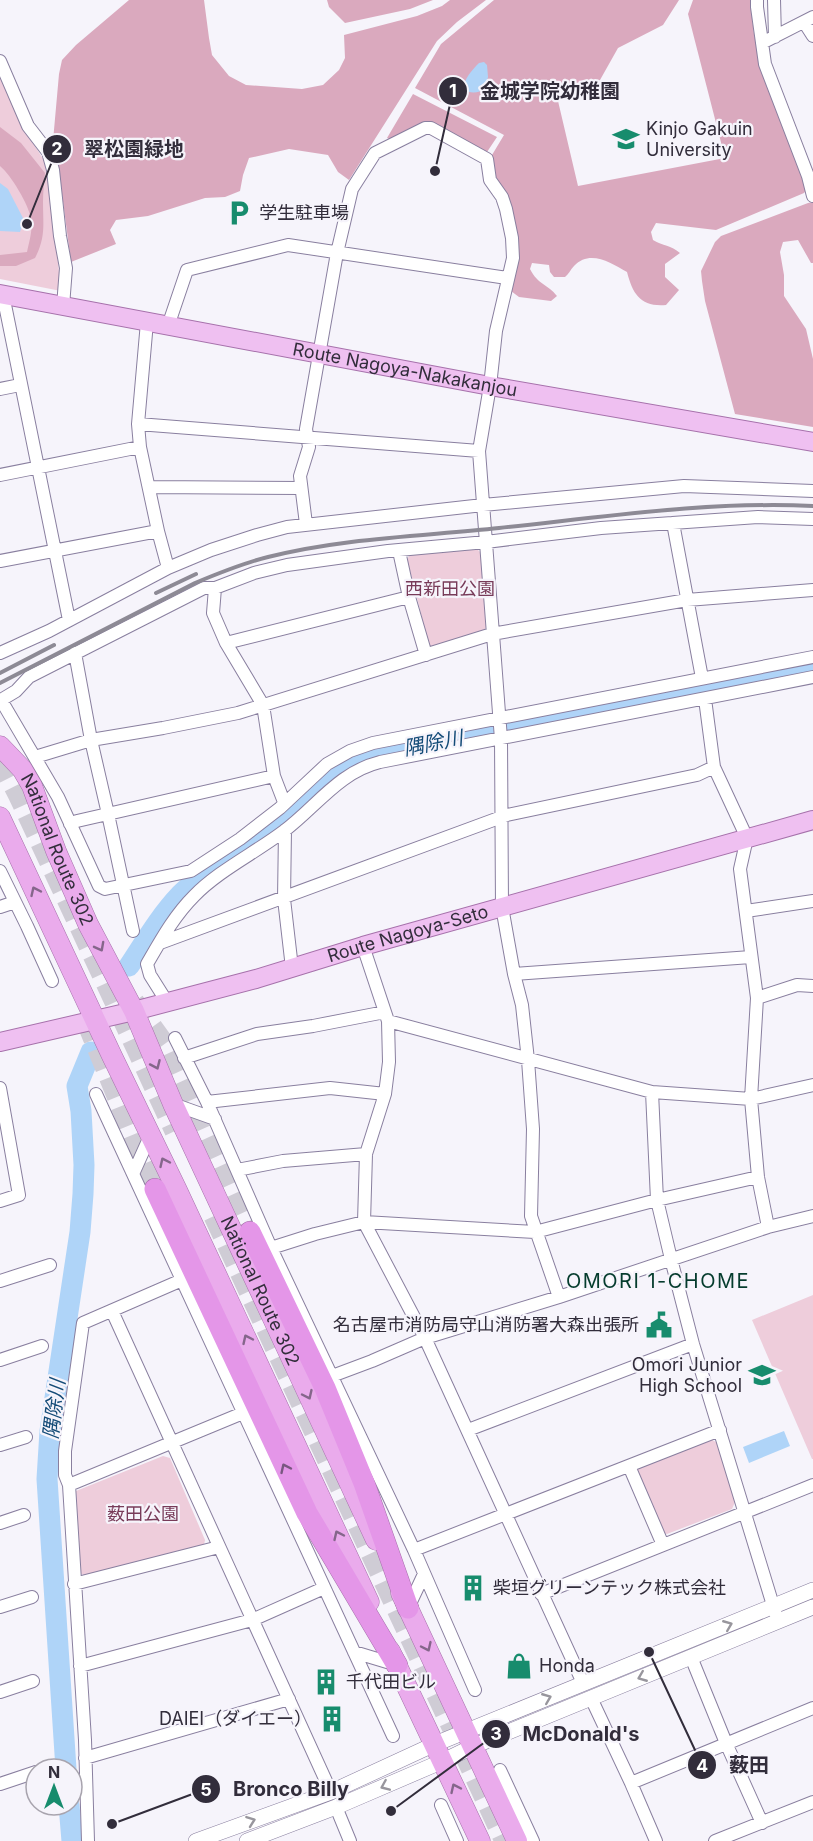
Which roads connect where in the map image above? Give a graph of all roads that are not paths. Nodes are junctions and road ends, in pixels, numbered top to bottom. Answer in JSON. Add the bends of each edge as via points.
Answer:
{"nodes":[{"id":1,"x":757,"y":0,"type":"edge"},
{"id":2,"x":774,"y":0,"type":"edge"},
{"id":3,"x":808,"y":20,"type":"edge"},
{"id":4,"x":813,"y":36,"type":"edge"},
{"id":5,"x":775,"y":37,"type":"junction"},
{"id":6,"x":762,"y":43,"type":"junction"},
{"id":7,"x":0,"y":61,"type":"edge"},
{"id":8,"x":811,"y":176,"type":"edge"},
{"id":9,"x":813,"y":196,"type":"edge"},
{"id":10,"x":338,"y":253,"type":"junction"},
{"id":11,"x":507,"y":278,"type":"junction"},
{"id":12,"x":1,"y":295,"type":"edge"},
{"id":13,"x":63,"y":306,"type":"junction"},
{"id":14,"x":147,"y":322,"type":"junction"},
{"id":15,"x":168,"y":326,"type":"junction"},
{"id":16,"x":319,"y":355,"type":"junction"},
{"id":17,"x":20,"y":385,"type":"junction"},
{"id":18,"x":490,"y":386,"type":"junction"},
{"id":19,"x":0,"y":389,"type":"edge"},
{"id":20,"x":138,"y":424,"type":"junction"},
{"id":21,"x":307,"y":437,"type":"junction"},
{"id":22,"x":813,"y":442,"type":"edge"},
{"id":23,"x":140,"y":447,"type":"junction"},
{"id":24,"x":479,"y":451,"type":"junction"},
{"id":25,"x":37,"y":468,"type":"junction"},
{"id":26,"x":0,"y":475,"type":"edge"},
{"id":27,"x":149,"y":487,"type":"junction"},
{"id":28,"x":301,"y":488,"type":"junction"},
{"id":29,"x":813,"y":491,"type":"edge"},
{"id":30,"x":483,"y":505,"type":"junction"},
{"id":31,"x":813,"y":519,"type":"edge"},
{"id":32,"x":673,"y":523,"type":"junction"},
{"id":33,"x":306,"y":524,"type":"junction"},
{"id":34,"x":158,"y":531,"type":"junction"},
{"id":35,"x":486,"y":542,"type":"junction"},
{"id":36,"x":53,"y":550,"type":"junction"},
{"id":37,"x":399,"y":550,"type":"junction"},
{"id":38,"x":0,"y":561,"type":"edge"},
{"id":39,"x":168,"y":568,"type":"junction"},
{"id":40,"x":215,"y":588,"type":"junction"},
{"id":41,"x":813,"y":590,"type":"edge"},
{"id":42,"x":409,"y":597,"type":"junction"},
{"id":43,"x":687,"y":600,"type":"junction"},
{"id":44,"x":69,"y":620,"type":"junction"},
{"id":45,"x":492,"y":634,"type":"junction"},
{"id":46,"x":226,"y":643,"type":"junction"},
{"id":47,"x":0,"y":653,"type":"edge"},
{"id":48,"x":75,"y":653,"type":"junction"},
{"id":49,"x":426,"y":655,"type":"junction"},
{"id":50,"x":813,"y":657,"type":"edge"},
{"id":51,"x":813,"y":677,"type":"edge"},
{"id":52,"x":702,"y":678,"type":"junction"},
{"id":53,"x":705,"y":699,"type":"junction"},
{"id":54,"x":263,"y":705,"type":"junction"},
{"id":55,"x":499,"y":718,"type":"junction"},
{"id":56,"x":501,"y":739,"type":"junction"},
{"id":57,"x":91,"y":740,"type":"junction"},
{"id":58,"x":0,"y":746,"type":"edge"},
{"id":59,"x":35,"y":757,"type":"junction"},
{"id":60,"x":714,"y":766,"type":"junction"},
{"id":61,"x":274,"y":776,"type":"junction"},
{"id":62,"x":284,"y":802,"type":"junction"},
{"id":63,"x":108,"y":814,"type":"junction"},
{"id":64,"x":0,"y":817,"type":"edge"},
{"id":65,"x":501,"y":818,"type":"junction"},
{"id":66,"x":813,"y":820,"type":"edge"},
{"id":67,"x":70,"y":824,"type":"junction"},
{"id":68,"x":285,"y":830,"type":"junction"},
{"id":69,"x":747,"y":838,"type":"junction"},
{"id":70,"x":0,"y":871,"type":"edge"},
{"id":71,"x":124,"y":885,"type":"junction"},
{"id":72,"x":284,"y":899,"type":"junction"},
{"id":73,"x":813,"y":901,"type":"edge"},
{"id":74,"x":15,"y":902,"type":"junction"},
{"id":75,"x":0,"y":906,"type":"edge"},
{"id":76,"x":502,"y":907,"type":"junction"},
{"id":77,"x":746,"y":911,"type":"junction"},
{"id":78,"x":51,"y":924,"type":"junction"},
{"id":79,"x":27,"y":926,"type":"junction"},
{"id":80,"x":133,"y":931,"type":"dead end"},
{"id":81,"x":160,"y":943,"type":"junction"},
{"id":82,"x":363,"y":946,"type":"junction"},
{"id":83,"x":752,"y":957,"type":"junction"},
{"id":84,"x":292,"y":969,"type":"junction"},
{"id":85,"x":514,"y":974,"type":"junction"},
{"id":86,"x":52,"y":981,"type":"dead end"},
{"id":87,"x":813,"y":986,"type":"edge"},
{"id":88,"x":756,"y":999,"type":"junction"},
{"id":89,"x":166,"y":1002,"type":"junction"},
{"id":90,"x":134,"y":1011,"type":"junction"},
{"id":91,"x":387,"y":1017,"type":"junction"},
{"id":92,"x":95,"y":1020,"type":"junction"},
{"id":93,"x":175,"y":1038,"type":"dead end"},
{"id":94,"x":0,"y":1042,"type":"edge"},
{"id":95,"x":184,"y":1058,"type":"junction"},
{"id":96,"x":528,"y":1060,"type":"junction"},
{"id":97,"x":813,"y":1085,"type":"edge"},
{"id":98,"x":0,"y":1088,"type":"edge"},
{"id":99,"x":652,"y":1092,"type":"junction"},
{"id":100,"x":96,"y":1094,"type":"dead end"},
{"id":101,"x":385,"y":1094,"type":"junction"},
{"id":102,"x":751,"y":1099,"type":"junction"},
{"id":103,"x":207,"y":1102,"type":"junction"},
{"id":104,"x":173,"y":1104,"type":"junction"},
{"id":105,"x":215,"y":1119,"type":"junction"},
{"id":106,"x":4,"y":1129,"type":"edge"},
{"id":107,"x":151,"y":1134,"type":"junction"},
{"id":108,"x":366,"y":1154,"type":"junction"},
{"id":109,"x":237,"y":1170,"type":"junction"},
{"id":110,"x":133,"y":1174,"type":"junction"},
{"id":111,"x":758,"y":1177,"type":"junction"},
{"id":112,"x":155,"y":1189,"type":"tunnel mouth"},
{"id":113,"x":657,"y":1200,"type":"junction"},
{"id":114,"x":0,"y":1201,"type":"edge"},
{"id":115,"x":813,"y":1216,"type":"edge"},
{"id":116,"x":364,"y":1222,"type":"junction"},
{"id":117,"x":768,"y":1227,"type":"junction"},
{"id":118,"x":250,"y":1232,"type":"tunnel mouth"},
{"id":119,"x":536,"y":1232,"type":"junction"},
{"id":120,"x":271,"y":1248,"type":"junction"},
{"id":121,"x":671,"y":1259,"type":"junction"},
{"id":122,"x":50,"y":1265,"type":"dead end"},
{"id":123,"x":182,"y":1280,"type":"junction"},
{"id":124,"x":0,"y":1281,"type":"edge"},
{"id":125,"x":559,"y":1297,"type":"junction"},
{"id":126,"x":112,"y":1311,"type":"junction"},
{"id":127,"x":425,"y":1338,"type":"junction"},
{"id":128,"x":693,"y":1344,"type":"junction"},
{"id":129,"x":42,"y":1346,"type":"dead end"},
{"id":130,"x":0,"y":1360,"type":"edge"},
{"id":131,"x":332,"y":1376,"type":"junction"},
{"id":132,"x":243,"y":1413,"type":"junction"},
{"id":133,"x":468,"y":1430,"type":"junction"},
{"id":134,"x":720,"y":1430,"type":"junction"},
{"id":135,"x":26,"y":1437,"type":"dead end"},
{"id":136,"x":171,"y":1443,"type":"junction"},
{"id":137,"x":0,"y":1445,"type":"edge"},
{"id":138,"x":629,"y":1466,"type":"junction"},
{"id":139,"x":69,"y":1485,"type":"junction"},
{"id":140,"x":813,"y":1485,"type":"edge"},
{"id":141,"x":745,"y":1512,"type":"junction"},
{"id":142,"x":507,"y":1513,"type":"junction"},
{"id":143,"x":24,"y":1515,"type":"dead end"},
{"id":144,"x":0,"y":1523,"type":"edge"},
{"id":145,"x":663,"y":1545,"type":"junction"},
{"id":146,"x":219,"y":1547,"type":"junction"},
{"id":147,"x":414,"y":1550,"type":"junction"},
{"id":148,"x":424,"y":1574,"type":"junction"},
{"id":149,"x":74,"y":1584,"type":"junction"},
{"id":150,"x":324,"y":1588,"type":"junction"},
{"id":151,"x":813,"y":1590,"type":"edge"},
{"id":152,"x":541,"y":1594,"type":"junction"},
{"id":153,"x":32,"y":1597,"type":"dead end"},
{"id":154,"x":774,"y":1606,"type":"junction"},
{"id":155,"x":0,"y":1607,"type":"edge"},
{"id":156,"x":813,"y":1607,"type":"edge"},
{"id":157,"x":408,"y":1608,"type":"junction"},
{"id":158,"x":252,"y":1620,"type":"junction"},
{"id":159,"x":778,"y":1622,"type":"junction"},
{"id":160,"x":354,"y":1652,"type":"junction"},
{"id":161,"x":691,"y":1657,"type":"junction"},
{"id":162,"x":396,"y":1665,"type":"junction"},
{"id":163,"x":80,"y":1666,"type":"junction"},
{"id":164,"x":33,"y":1680,"type":"dead end"},
{"id":165,"x":583,"y":1683,"type":"junction"},
{"id":166,"x":476,"y":1690,"type":"dead end"},
{"id":167,"x":0,"y":1692,"type":"edge"},
{"id":168,"x":591,"y":1698,"type":"junction"},
{"id":169,"x":289,"y":1699,"type":"junction"},
{"id":170,"x":813,"y":1708,"type":"edge"},
{"id":171,"x":393,"y":1736,"type":"dead end"},
{"id":172,"x":470,"y":1739,"type":"junction"},
{"id":173,"x":726,"y":1743,"type":"junction"},
{"id":174,"x":439,"y":1753,"type":"junction"},
{"id":175,"x":85,"y":1758,"type":"junction"},
{"id":176,"x":500,"y":1770,"type":"dead end"},
{"id":177,"x":24,"y":1776,"type":"edge"},
{"id":178,"x":631,"y":1783,"type":"junction"},
{"id":179,"x":0,"y":1784,"type":"edge"},
{"id":180,"x":333,"y":1800,"type":"junction"},
{"id":181,"x":813,"y":1802,"type":"edge"},
{"id":182,"x":441,"y":1805,"type":"dead end"},
{"id":183,"x":511,"y":1811,"type":"junction"},
{"id":184,"x":762,"y":1823,"type":"junction"},
{"id":185,"x":88,"y":1841,"type":"edge"},
{"id":186,"x":196,"y":1841,"type":"edge"},
{"id":187,"x":247,"y":1841,"type":"edge"},
{"id":188,"x":350,"y":1841,"type":"edge"},
{"id":189,"x":457,"y":1841,"type":"edge"},
{"id":190,"x":480,"y":1841,"type":"edge"},
{"id":191,"x":517,"y":1841,"type":"edge"},
{"id":192,"x":533,"y":1841,"type":"edge"},
{"id":193,"x":656,"y":1841,"type":"edge"},
{"id":194,"x":715,"y":1841,"type":"edge"}],
"edges":[{"from":1,"to":6,"type":"street"},
{"from":2,"to":5,"type":"street"},
{"from":3,"to":4,"type":"street"},
{"from":3,"to":5,"type":"street"},
{"from":5,"to":6,"type":"street"},
{"from":6,"to":8,"type":"street","via":[[765,64]]},
{"from":7,"to":13,"type":"street","via":[[28,126],[48,152],[54,170],[66,268]]},
{"from":8,"to":9,"type":"street"},
{"from":10,"to":11,"type":"street"},
{"from":10,"to":11,"type":"street","via":[[352,189],[375,153],[431,128],[487,159],[490,180],[502,197],[512,237],[513,258]]},
{"from":10,"to":15,"type":"street","via":[[288,245],[187,270]]},
{"from":10,"to":16,"type":"street"},
{"from":11,"to":18,"type":"street"},
{"from":12,"to":13,"type":"main road","name":"Route Nagoya-Nakakanjou"},
{"from":12,"to":17,"type":"street"},
{"from":13,"to":14,"type":"main road","name":"Route Nagoya-Nakakanjou"},
{"from":14,"to":15,"type":"main road","name":"Route Nagoya-Nakakanjou"},
{"from":14,"to":20,"type":"street"},
{"from":15,"to":16,"type":"main road","name":"Route Nagoya-Nakakanjou"},
{"from":16,"to":18,"type":"main road","name":"Route Nagoya-Nakakanjou"},
{"from":16,"to":21,"type":"street"},
{"from":17,"to":19,"type":"street"},
{"from":17,"to":25,"type":"street"},
{"from":18,"to":22,"type":"main road","name":"Route Nagoya-Nakakanjou"},
{"from":18,"to":24,"type":"street"},
{"from":20,"to":21,"type":"street"},
{"from":20,"to":23,"type":"street"},
{"from":21,"to":24,"type":"street"},
{"from":21,"to":28,"type":"street","via":[[309,447],[300,476]]},
{"from":23,"to":25,"type":"street"},
{"from":23,"to":27,"type":"street"},
{"from":24,"to":30,"type":"street"},
{"from":25,"to":26,"type":"street"},
{"from":25,"to":36,"type":"street"},
{"from":27,"to":28,"type":"street"},
{"from":27,"to":34,"type":"street"},
{"from":28,"to":33,"type":"street"},
{"from":29,"to":30,"type":"street","via":[[684,486]]},
{"from":30,"to":33,"type":"street"},
{"from":30,"to":35,"type":"street"},
{"from":31,"to":32,"type":"street","via":[[758,517]]},
{"from":32,"to":35,"type":"street"},
{"from":32,"to":43,"type":"street"},
{"from":33,"to":39,"type":"street","via":[[257,535]]},
{"from":34,"to":36,"type":"street"},
{"from":34,"to":39,"type":"street"},
{"from":35,"to":37,"type":"street"},
{"from":35,"to":45,"type":"street"},
{"from":36,"to":38,"type":"street"},
{"from":36,"to":44,"type":"street"},
{"from":37,"to":40,"type":"street","via":[[287,565]]},
{"from":37,"to":42,"type":"street"},
{"from":39,"to":44,"type":"street"},
{"from":40,"to":46,"type":"street","via":[[213,613]]},
{"from":40,"to":48,"type":"street","via":[[204,588]]},
{"from":41,"to":43,"type":"street"},
{"from":42,"to":46,"type":"street"},
{"from":42,"to":49,"type":"street"},
{"from":43,"to":45,"type":"street"},
{"from":43,"to":52,"type":"street"},
{"from":44,"to":47,"type":"street"},
{"from":45,"to":49,"type":"street"},
{"from":45,"to":55,"type":"street"},
{"from":46,"to":54,"type":"street"},
{"from":48,"to":57,"type":"street"},
{"from":48,"to":59,"type":"street","via":[[29,677],[1,700]]},
{"from":49,"to":54,"type":"street"},
{"from":50,"to":52,"type":"street"},
{"from":51,"to":53,"type":"street"},
{"from":52,"to":55,"type":"street"},
{"from":53,"to":56,"type":"street"},
{"from":53,"to":60,"type":"street"},
{"from":54,"to":57,"type":"street","via":[[238,714]]},
{"from":54,"to":61,"type":"street"},
{"from":55,"to":56,"type":"street"},
{"from":55,"to":62,"type":"street","via":[[350,751],[327,764]]},
{"from":56,"to":65,"type":"street"},
{"from":56,"to":68,"type":"street","via":[[371,765],[336,784]]},
{"from":57,"to":59,"type":"street"},
{"from":57,"to":63,"type":"street"},
{"from":58,"to":90,"type":"highway","name":"National Route 302","one_way":true,"via":[[32,786],[69,883]]},
{"from":59,"to":67,"type":"street"},
{"from":60,"to":65,"type":"street","via":[[697,775]]},
{"from":60,"to":69,"type":"street"},
{"from":61,"to":62,"type":"street"},
{"from":61,"to":63,"type":"street"},
{"from":62,"to":71,"type":"street","via":[[240,839],[191,871]]},
{"from":63,"to":67,"type":"street"},
{"from":63,"to":71,"type":"street"},
{"from":78,"to":64,"type":"highway","name":"National Route 302","one_way":true},
{"from":65,"to":72,"type":"street"},
{"from":65,"to":76,"type":"street"},
{"from":66,"to":69,"type":"main road","name":"Route Nagoya-Seto"},
{"from":67,"to":71,"type":"street","via":[[99,886],[105,889]]},
{"from":68,"to":72,"type":"street"},
{"from":68,"to":81,"type":"street","via":[[206,884],[173,919]]},
{"from":69,"to":76,"type":"main road","name":"Route Nagoya-Seto"},
{"from":69,"to":77,"type":"street","via":[[740,869]]},
{"from":70,"to":74,"type":"street"},
{"from":71,"to":80,"type":"street"},
{"from":72,"to":81,"type":"street"},
{"from":72,"to":84,"type":"street"},
{"from":73,"to":77,"type":"street"},
{"from":74,"to":75,"type":"street"},
{"from":74,"to":79,"type":"street"},
{"from":76,"to":82,"type":"main road","name":"Route Nagoya-Seto"},
{"from":76,"to":85,"type":"street"},
{"from":77,"to":83,"type":"street"},
{"from":78,"to":79,"type":"street"},
{"from":78,"to":92,"type":"highway","name":"National Route 302"},
{"from":79,"to":86,"type":"street"},
{"from":81,"to":89,"type":"street","via":[[147,964]]},
{"from":82,"to":84,"type":"main road","name":"Route Nagoya-Seto"},
{"from":82,"to":91,"type":"street"},
{"from":83,"to":85,"type":"street"},
{"from":83,"to":88,"type":"street"},
{"from":84,"to":89,"type":"main road","name":"Route Nagoya-Seto"},
{"from":85,"to":96,"type":"street"},
{"from":87,"to":88,"type":"street","via":[[798,985]]},
{"from":88,"to":102,"type":"street"},
{"from":89,"to":90,"type":"main road","name":"Route Nagoya-Seto"},
{"from":90,"to":92,"type":"main road","name":"Route Nagoya-Seto"},
{"from":90,"to":104,"type":"highway","name":"National Route 302","one_way":true},
{"from":91,"to":95,"type":"street","via":[[257,1034]]},
{"from":91,"to":96,"type":"street"},
{"from":91,"to":101,"type":"street","via":[[389,1062]]},
{"from":92,"to":94,"type":"main road","name":"Route Nagoya-Seto"},
{"from":92,"to":107,"type":"highway","name":"National Route 302"},
{"from":93,"to":95,"type":"street"},
{"from":95,"to":103,"type":"street"},
{"from":96,"to":99,"type":"street"},
{"from":96,"to":119,"type":"street","via":[[533,1130],[531,1216]]},
{"from":97,"to":102,"type":"street"},
{"from":98,"to":106,"type":"street"},
{"from":99,"to":102,"type":"street"},
{"from":99,"to":113,"type":"street"},
{"from":100,"to":110,"type":"street"},
{"from":101,"to":103,"type":"street","via":[[330,1088]]},
{"from":101,"to":108,"type":"street"},
{"from":102,"to":111,"type":"street"},
{"from":103,"to":105,"type":"street"},
{"from":104,"to":105,"type":"street"},
{"from":104,"to":157,"type":"highway","name":"National Route 302","one_way":true},
{"from":105,"to":109,"type":"street"},
{"from":106,"to":114,"type":"street","via":[[19,1195]]},
{"from":107,"to":110,"type":"street"},
{"from":162,"to":107,"type":"highway","name":"National Route 302","one_way":true},
{"from":108,"to":109,"type":"street","via":[[283,1161]]},
{"from":108,"to":116,"type":"street"},
{"from":109,"to":120,"type":"street"},
{"from":110,"to":123,"type":"street"},
{"from":111,"to":113,"type":"street"},
{"from":111,"to":117,"type":"street"},
{"from":162,"to":112,"type":"highway","one_way":true,"via":[[307,1513]]},
{"from":113,"to":119,"type":"street"},
{"from":113,"to":121,"type":"street"},
{"from":115,"to":117,"type":"street"},
{"from":116,"to":119,"type":"street"},
{"from":116,"to":120,"type":"street"},
{"from":116,"to":127,"type":"street"},
{"from":117,"to":121,"type":"street"},
{"from":118,"to":157,"type":"highway","via":[[325,1388]]},
{"from":119,"to":125,"type":"street"},
{"from":120,"to":131,"type":"street"},
{"from":121,"to":125,"type":"street"},
{"from":121,"to":128,"type":"street"},
{"from":122,"to":124,"type":"street"},
{"from":123,"to":126,"type":"street"},
{"from":123,"to":132,"type":"street"},
{"from":125,"to":127,"type":"street"},
{"from":126,"to":136,"type":"street"},
{"from":126,"to":139,"type":"street","via":[[83,1323],[65,1451]]},
{"from":127,"to":131,"type":"street"},
{"from":127,"to":133,"type":"street"},
{"from":128,"to":133,"type":"street"},
{"from":128,"to":134,"type":"street"},
{"from":129,"to":130,"type":"street"},
{"from":131,"to":147,"type":"street"},
{"from":132,"to":136,"type":"street"},
{"from":132,"to":150,"type":"street"},
{"from":133,"to":142,"type":"street"},
{"from":134,"to":138,"type":"street"},
{"from":134,"to":141,"type":"street"},
{"from":135,"to":137,"type":"street"},
{"from":136,"to":139,"type":"street"},
{"from":136,"to":146,"type":"street"},
{"from":138,"to":142,"type":"street"},
{"from":138,"to":145,"type":"street"},
{"from":139,"to":149,"type":"street"},
{"from":140,"to":141,"type":"street"},
{"from":141,"to":145,"type":"street"},
{"from":141,"to":154,"type":"street"},
{"from":142,"to":147,"type":"street"},
{"from":142,"to":152,"type":"street"},
{"from":143,"to":144,"type":"street"},
{"from":145,"to":152,"type":"street"},
{"from":146,"to":149,"type":"street"},
{"from":146,"to":158,"type":"street"},
{"from":147,"to":148,"type":"street"},
{"from":148,"to":157,"type":"street"},
{"from":148,"to":166,"type":"street"},
{"from":149,"to":163,"type":"street"},
{"from":150,"to":158,"type":"street"},
{"from":150,"to":160,"type":"street"},
{"from":151,"to":154,"type":"street"},
{"from":152,"to":165,"type":"street"},
{"from":153,"to":155,"type":"street"},
{"from":154,"to":159,"type":"street"},
{"from":165,"to":154,"type":"street","one_way":true},
{"from":156,"to":159,"type":"street"},
{"from":157,"to":172,"type":"highway","name":"National Route 302","one_way":true},
{"from":158,"to":163,"type":"street"},
{"from":158,"to":169,"type":"street"},
{"from":159,"to":161,"type":"street"},
{"from":160,"to":162,"type":"street"},
{"from":160,"to":171,"type":"street"},
{"from":161,"to":168,"type":"street","one_way":true},
{"from":161,"to":173,"type":"street"},
{"from":162,"to":174,"type":"highway","name":"National Route 302"},
{"from":163,"to":175,"type":"street"},
{"from":164,"to":167,"type":"street"},
{"from":172,"to":165,"type":"street","one_way":true},
{"from":168,"to":172,"type":"street"},
{"from":168,"to":178,"type":"street"},
{"from":169,"to":175,"type":"street"},
{"from":169,"to":180,"type":"street"},
{"from":170,"to":173,"type":"street"},
{"from":172,"to":174,"type":"street"},
{"from":172,"to":183,"type":"highway","name":"National Route 302"},
{"from":173,"to":178,"type":"street"},
{"from":173,"to":184,"type":"street"},
{"from":174,"to":180,"type":"street"},
{"from":190,"to":174,"type":"highway","name":"National Route 302","one_way":true},
{"from":175,"to":185,"type":"street"},
{"from":176,"to":183,"type":"street"},
{"from":177,"to":179,"type":"street"},
{"from":178,"to":193,"type":"street"},
{"from":186,"to":180,"type":"street","one_way":true},
{"from":180,"to":187,"type":"street"},
{"from":180,"to":188,"type":"street"},
{"from":181,"to":184,"type":"street"},
{"from":182,"to":189,"type":"street"},
{"from":183,"to":191,"type":"highway","name":"National Route 302"},
{"from":183,"to":192,"type":"street"},
{"from":184,"to":194,"type":"street"}]}
